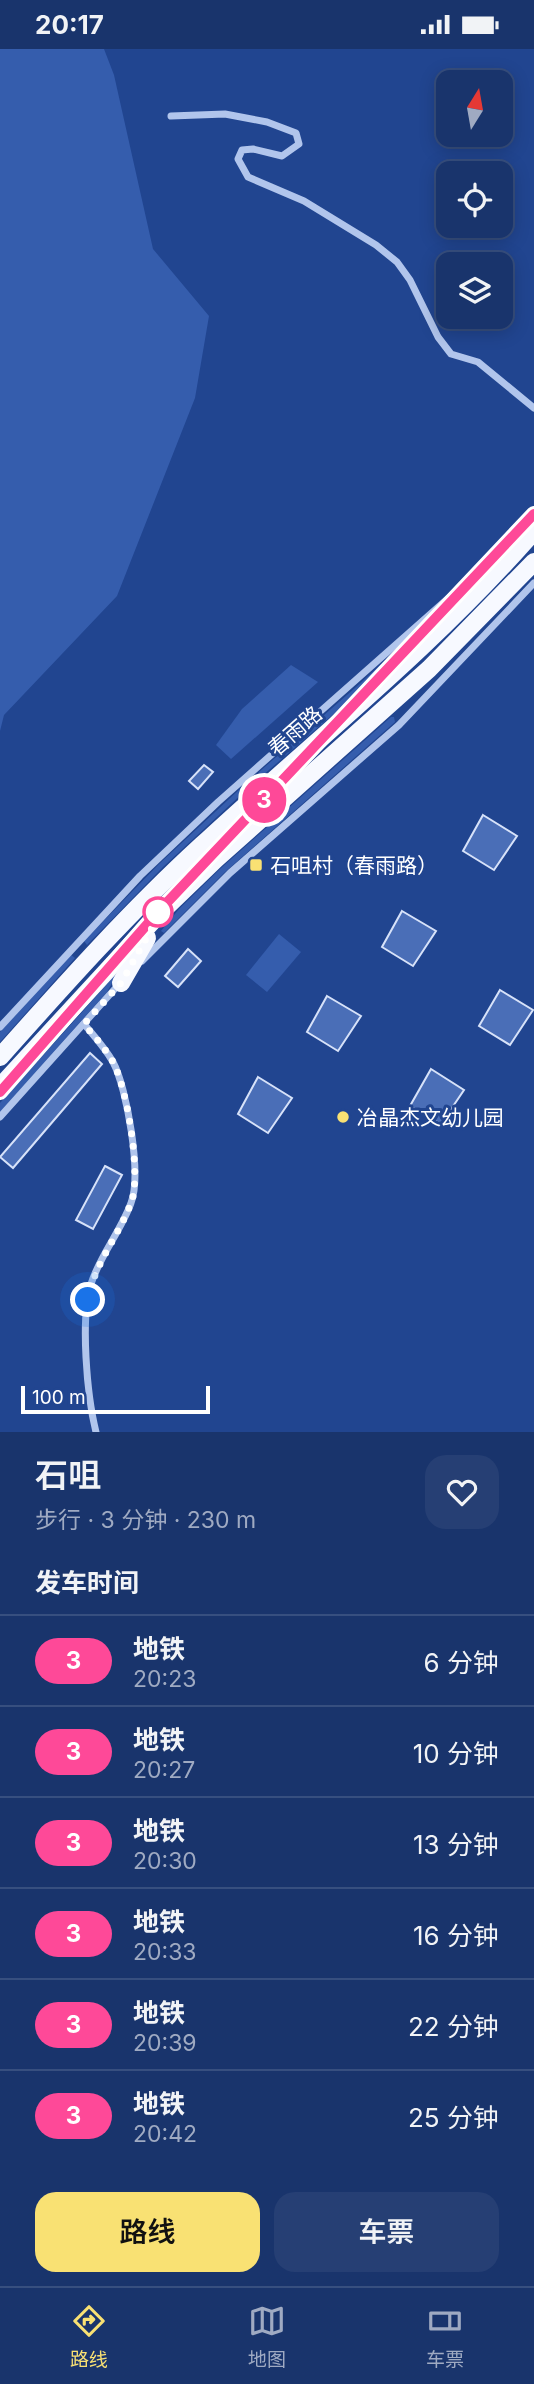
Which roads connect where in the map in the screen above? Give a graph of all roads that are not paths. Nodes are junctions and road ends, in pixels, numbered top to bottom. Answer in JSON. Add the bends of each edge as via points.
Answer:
{"nodes":[{"id":1,"x":171,"y":117,"type":"dead end"},
{"id":2,"x":534,"y":408,"type":"edge"},
{"id":3,"x":534,"y":510,"type":"edge"},
{"id":4,"x":534,"y":531,"type":"edge"},
{"id":5,"x":534,"y":562,"type":"edge"},
{"id":6,"x":534,"y":583,"type":"edge"},
{"id":7,"x":161,"y":912,"type":"junction"},
{"id":8,"x":121,"y":983,"type":"junction"},
{"id":9,"x":84,"y":1024,"type":"junction"},
{"id":10,"x":0,"y":1027,"type":"edge"},
{"id":11,"x":0,"y":1057,"type":"edge"},
{"id":12,"x":0,"y":1087,"type":"edge"},
{"id":13,"x":0,"y":1117,"type":"edge"},
{"id":14,"x":96,"y":1432,"type":"edge"}],
"edges":[{"from":1,"to":2,"type":"street","via":[[225,114],[296,133],[299,143],[282,156],[242,149],[238,159],[247,177],[304,201],[376,244],[410,280],[451,354],[478,362]]},
{"from":3,"to":10,"type":"street","via":[[480,570],[140,876]]},
{"from":4,"to":11,"type":"main road","name":"春雨路","via":[[414,656],[155,890]]},
{"from":5,"to":7,"type":"main road","name":"春雨路","via":[[429,669]]},
{"from":6,"to":8,"type":"street","via":[[398,725],[230,873]]},
{"from":7,"to":8,"type":"main road"},
{"from":7,"to":12,"type":"main road","name":"春雨路"},
{"from":8,"to":9,"type":"street"},
{"from":9,"to":13,"type":"street"},
{"from":9,"to":14,"type":"street","via":[[122,1081],[136,1170],[132,1202],[94,1276],[88,1300],[88,1380]]}]}
